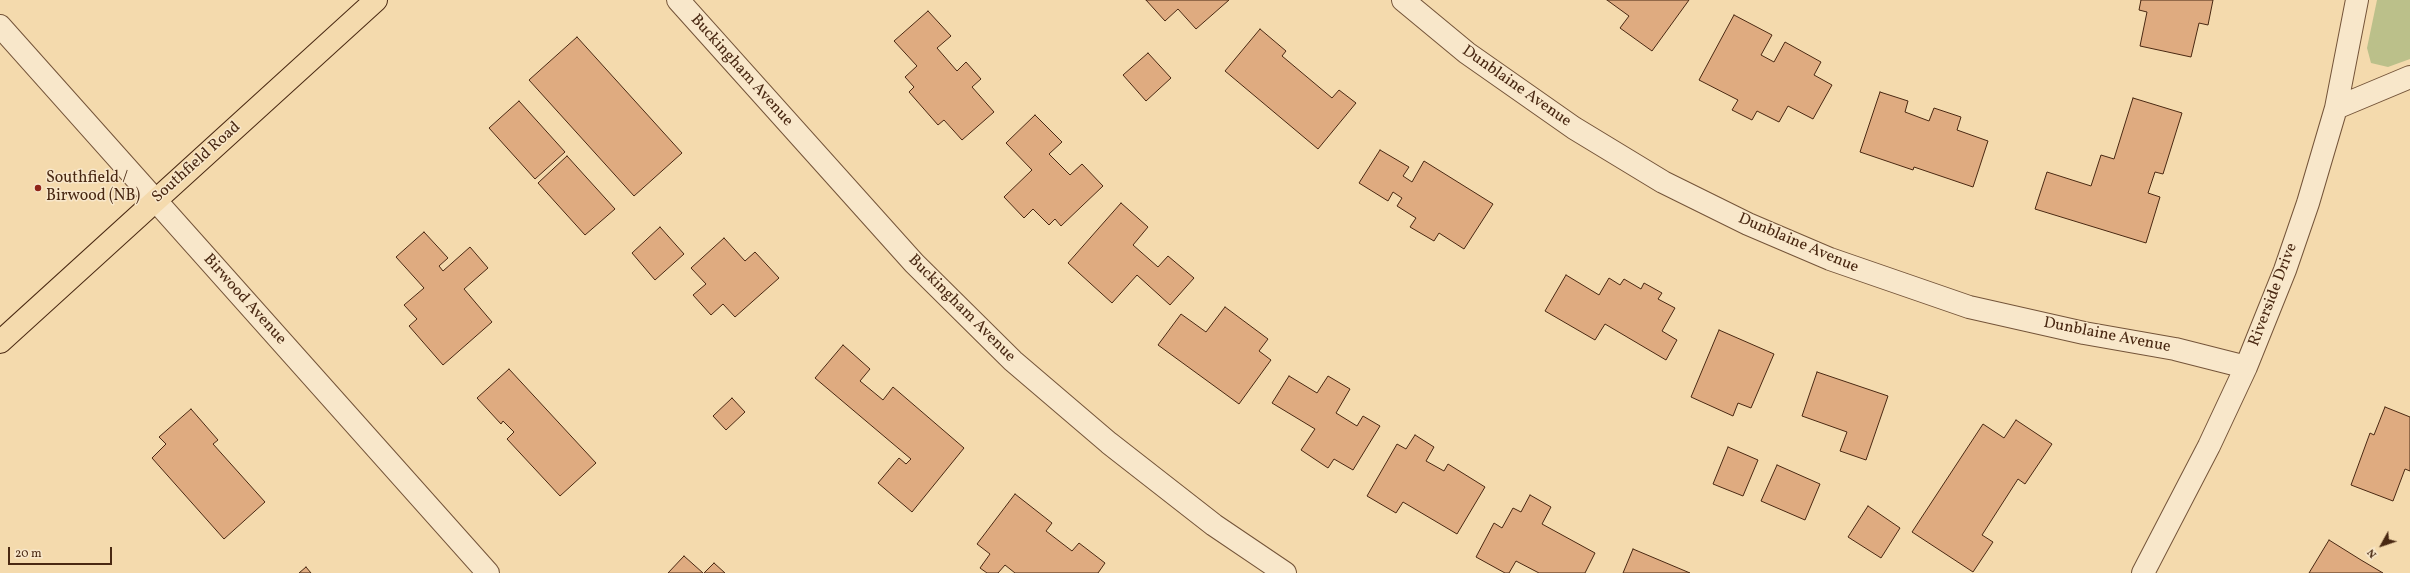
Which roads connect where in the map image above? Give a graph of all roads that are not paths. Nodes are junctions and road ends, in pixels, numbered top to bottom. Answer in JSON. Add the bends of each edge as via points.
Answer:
{"nodes":[{"id":1,"x":376,"y":0,"type":"edge"},
{"id":2,"x":678,"y":0,"type":"edge"},
{"id":3,"x":1403,"y":0,"type":"edge"},
{"id":4,"x":2357,"y":0,"type":"edge"},
{"id":5,"x":0,"y":26,"type":"edge"},
{"id":6,"x":2410,"y":77,"type":"edge"},
{"id":7,"x":2336,"y":108,"type":"junction"},
{"id":8,"x":155,"y":201,"type":"junction"},
{"id":9,"x":0,"y":342,"type":"edge"},
{"id":10,"x":2246,"y":367,"type":"junction"},
{"id":11,"x":488,"y":573,"type":"edge"},
{"id":12,"x":1285,"y":573,"type":"edge"},
{"id":13,"x":2143,"y":573,"type":"edge"}],
"edges":[{"from":1,"to":8,"type":"main road","name":"Southfield Road"},
{"from":2,"to":12,"type":"street","name":"Buckingham Avenue","via":[[914,263],[1013,361],[1109,443],[1214,525]]},
{"from":3,"to":10,"type":"street","name":"Dunblaine Avenue","via":[[1467,53],[1574,128],[1663,182],[1762,230],[1830,259],[1969,307],[2084,333],[2175,349]]},
{"from":4,"to":7,"type":"street","name":"Riverside Drive"},
{"from":5,"to":8,"type":"street","name":"Birwood Avenue"},
{"from":6,"to":7,"type":"street"},
{"from":7,"to":10,"type":"street","name":"Riverside Drive","via":[[2308,204]]},
{"from":8,"to":9,"type":"main road","name":"Southfield Road"},
{"from":8,"to":11,"type":"street","name":"Birwood Avenue"},
{"from":10,"to":13,"type":"street","name":"Riverside Drive","via":[[2209,446]]}]}
